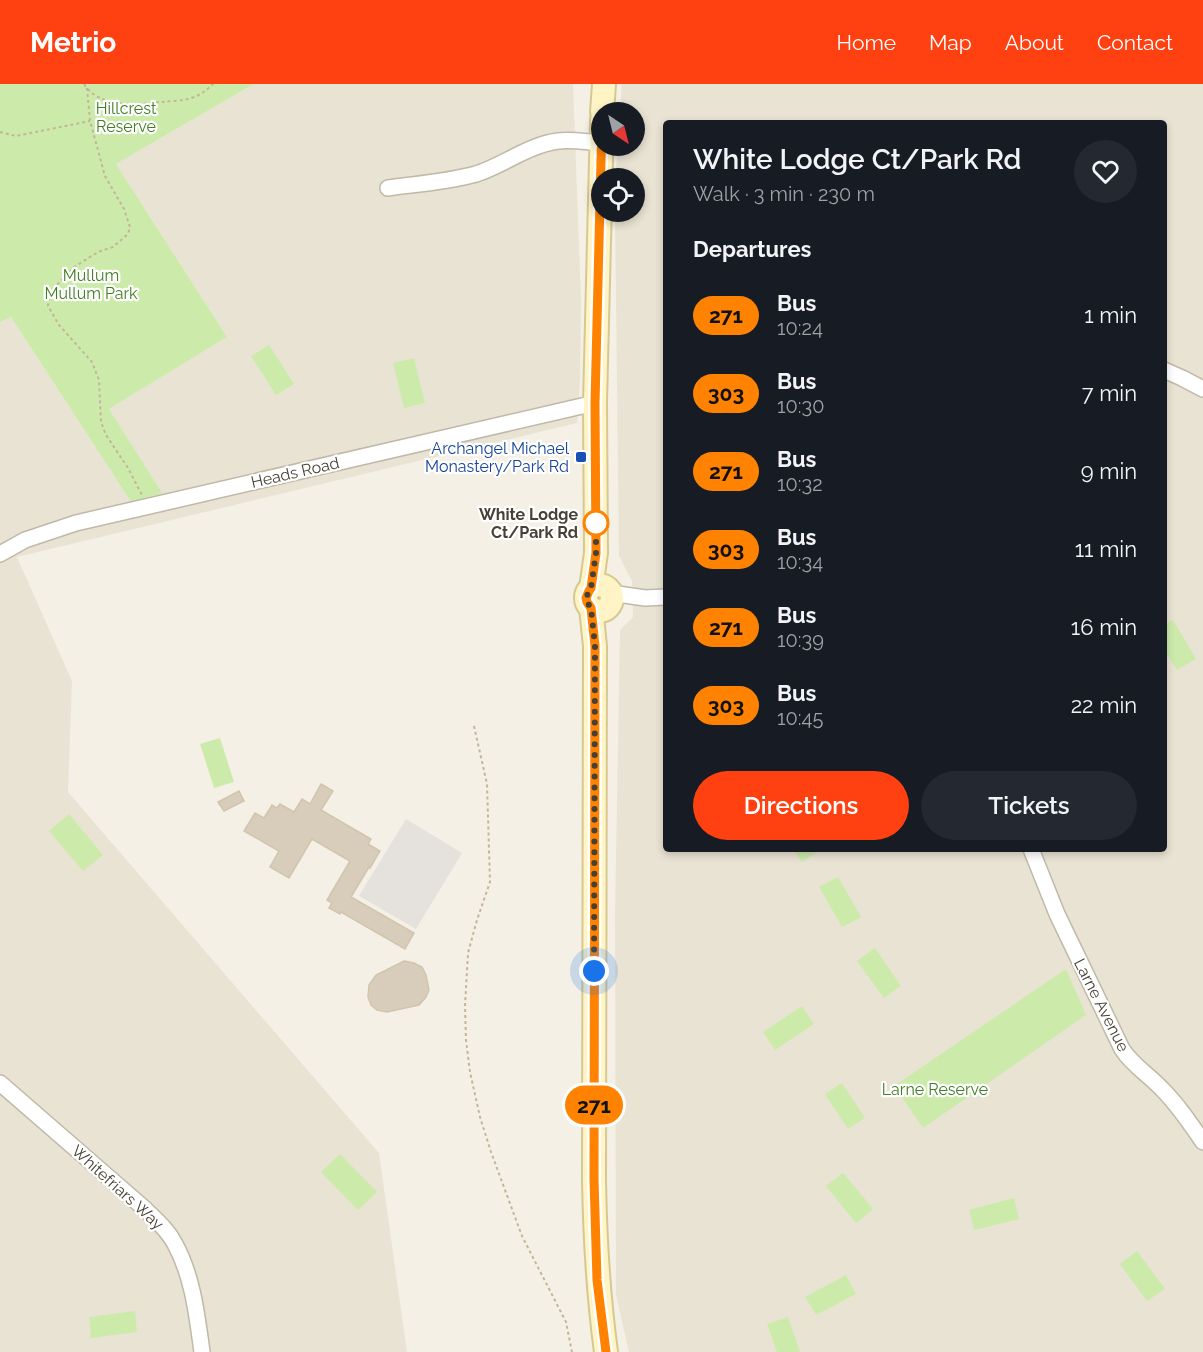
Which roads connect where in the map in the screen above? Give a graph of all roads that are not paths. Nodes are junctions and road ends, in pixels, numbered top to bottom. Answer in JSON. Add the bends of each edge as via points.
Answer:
{"nodes":[{"id":1,"x":604,"y":84,"type":"edge"},
{"id":2,"x":603,"y":102,"type":"edge"},
{"id":3,"x":591,"y":143,"type":"edge"},
{"id":4,"x":600,"y":156,"type":"edge"},
{"id":5,"x":388,"y":188,"type":"dead end"},
{"id":6,"x":1167,"y":371,"type":"edge"},
{"id":7,"x":1203,"y":389,"type":"edge"},
{"id":8,"x":595,"y":403,"type":"junction"},
{"id":9,"x":0,"y":554,"type":"edge"},
{"id":10,"x":663,"y":597,"type":"edge"},
{"id":11,"x":602,"y":598,"type":"junction"},
{"id":12,"x":1032,"y":852,"type":"edge"},
{"id":13,"x":0,"y":1083,"type":"edge"},
{"id":14,"x":1203,"y":1142,"type":"edge"},
{"id":15,"x":202,"y":1352,"type":"edge"},
{"id":16,"x":606,"y":1352,"type":"edge"}],
"edges":[{"from":1,"to":2,"type":"street"},
{"from":3,"to":5,"type":"street","via":[[544,144],[478,173]]},
{"from":4,"to":8,"type":"street"},
{"from":6,"to":7,"type":"street"},
{"from":8,"to":9,"type":"street","name":"Heads Road","via":[[76,523],[26,540]]},
{"from":8,"to":11,"type":"street","via":[[596,553]]},
{"from":10,"to":11,"type":"street"},
{"from":11,"to":16,"type":"street","via":[[595,646],[594,1203],[597,1280]]},
{"from":12,"to":14,"type":"street","name":"Larne Avenue","via":[[1057,914],[1122,1049],[1176,1104]]},
{"from":13,"to":15,"type":"street","name":"Whitefriars Way","via":[[163,1227],[186,1270]]}]}
